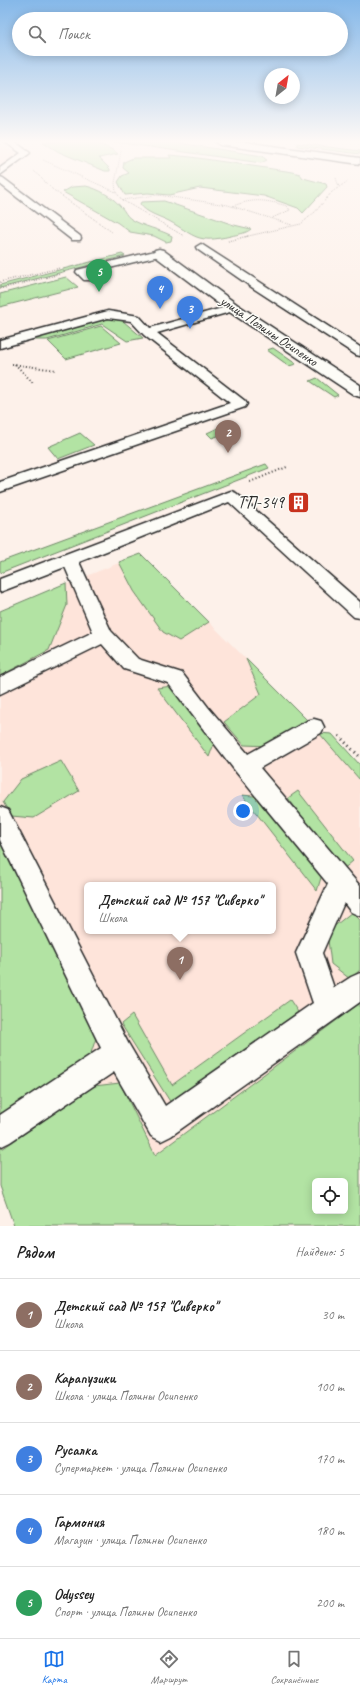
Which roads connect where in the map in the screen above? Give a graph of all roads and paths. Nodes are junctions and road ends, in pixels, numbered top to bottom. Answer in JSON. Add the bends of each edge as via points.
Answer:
{"nodes":[{"id":1,"x":25,"y":199,"type":"edge"},
{"id":2,"x":66,"y":199,"type":"edge"},
{"id":3,"x":129,"y":199,"type":"edge"},
{"id":4,"x":181,"y":199,"type":"edge"},
{"id":5,"x":256,"y":199,"type":"edge"},
{"id":6,"x":259,"y":199,"type":"edge"},
{"id":7,"x":326,"y":199,"type":"edge"},
{"id":8,"x":122,"y":200,"type":"joint"},
{"id":9,"x":233,"y":206,"type":"junction"},
{"id":10,"x":272,"y":219,"type":"junction"},
{"id":11,"x":293,"y":225,"type":"junction"},
{"id":12,"x":112,"y":232,"type":"dead end"},
{"id":13,"x":76,"y":238,"type":"dead end"},
{"id":14,"x":201,"y":247,"type":"junction"},
{"id":15,"x":159,"y":253,"type":"joint"},
{"id":16,"x":88,"y":278,"type":"dead end"},
{"id":17,"x":233,"y":308,"type":"junction"},
{"id":18,"x":148,"y":332,"type":"junction"},
{"id":19,"x":0,"y":344,"type":"edge"},
{"id":20,"x":360,"y":352,"type":"edge"},
{"id":21,"x":10,"y":359,"type":"dead end"},
{"id":22,"x":8,"y":363,"type":"dead end"},
{"id":23,"x":16,"y":364,"type":"junction"},
{"id":24,"x":56,"y":370,"type":"dead end"},
{"id":25,"x":34,"y":384,"type":"dead end"},
{"id":26,"x":360,"y":392,"type":"edge"},
{"id":27,"x":287,"y":467,"type":"dead end"},
{"id":28,"x":0,"y":487,"type":"edge"},
{"id":29,"x":231,"y":496,"type":"junction"},
{"id":30,"x":69,"y":558,"type":"junction"},
{"id":31,"x":0,"y":586,"type":"edge"},
{"id":32,"x":360,"y":612,"type":"edge"},
{"id":33,"x":104,"y":635,"type":"junction"},
{"id":34,"x":0,"y":686,"type":"edge"},
{"id":35,"x":314,"y":727,"type":"dead end"},
{"id":36,"x":244,"y":766,"type":"junction"},
{"id":37,"x":0,"y":817,"type":"edge"},
{"id":38,"x":341,"y":882,"type":"junction"},
{"id":39,"x":360,"y":904,"type":"edge"},
{"id":40,"x":360,"y":986,"type":"edge"},
{"id":41,"x":328,"y":1008,"type":"junction"},
{"id":42,"x":118,"y":1053,"type":"junction"},
{"id":43,"x":0,"y":1132,"type":"edge"}],
"edges":[{"from":1,"to":13,"type":"lane"},
{"from":2,"to":12,"type":"path"},
{"from":3,"to":8,"type":"path"},
{"from":4,"to":9,"type":"path"},
{"from":5,"to":9,"type":"path"},
{"from":6,"to":10,"type":"path","via":[[287,206],[290,210]]},
{"from":7,"to":11,"type":"path","via":[[307,220]]},
{"from":8,"to":14,"type":"path"},
{"from":9,"to":10,"type":"path"},
{"from":10,"to":11,"type":"path"},
{"from":11,"to":14,"type":"path"},
{"from":14,"to":20,"type":"lane"},
{"from":15,"to":16,"type":"lane","via":[[81,272]]},
{"from":15,"to":17,"type":"street","name":"улица Полины Осипенко"},
{"from":17,"to":18,"type":"lane"},
{"from":17,"to":26,"type":"street","name":"улица Полины Осипенко"},
{"from":18,"to":19,"type":"lane","via":[[135,318],[108,314]]},
{"from":18,"to":28,"type":"lane","via":[[240,404]]},
{"from":21,"to":23,"type":"path"},
{"from":22,"to":23,"type":"path"},
{"from":23,"to":24,"type":"path"},
{"from":23,"to":25,"type":"path"},
{"from":27,"to":29,"type":"path","via":[[228,491]]},
{"from":29,"to":30,"type":"lane"},
{"from":29,"to":32,"type":"lane"},
{"from":30,"to":31,"type":"lane"},
{"from":30,"to":33,"type":"lane"},
{"from":33,"to":34,"type":"lane"},
{"from":33,"to":36,"type":"lane","via":[[131,664],[175,678]]},
{"from":35,"to":36,"type":"lane"},
{"from":36,"to":38,"type":"lane"},
{"from":37,"to":42,"type":"lane"},
{"from":38,"to":39,"type":"lane"},
{"from":38,"to":41,"type":"lane","via":[[309,953]]},
{"from":40,"to":41,"type":"lane"},
{"from":41,"to":42,"type":"lane","via":[[161,1126]]},
{"from":42,"to":43,"type":"lane"}]}
